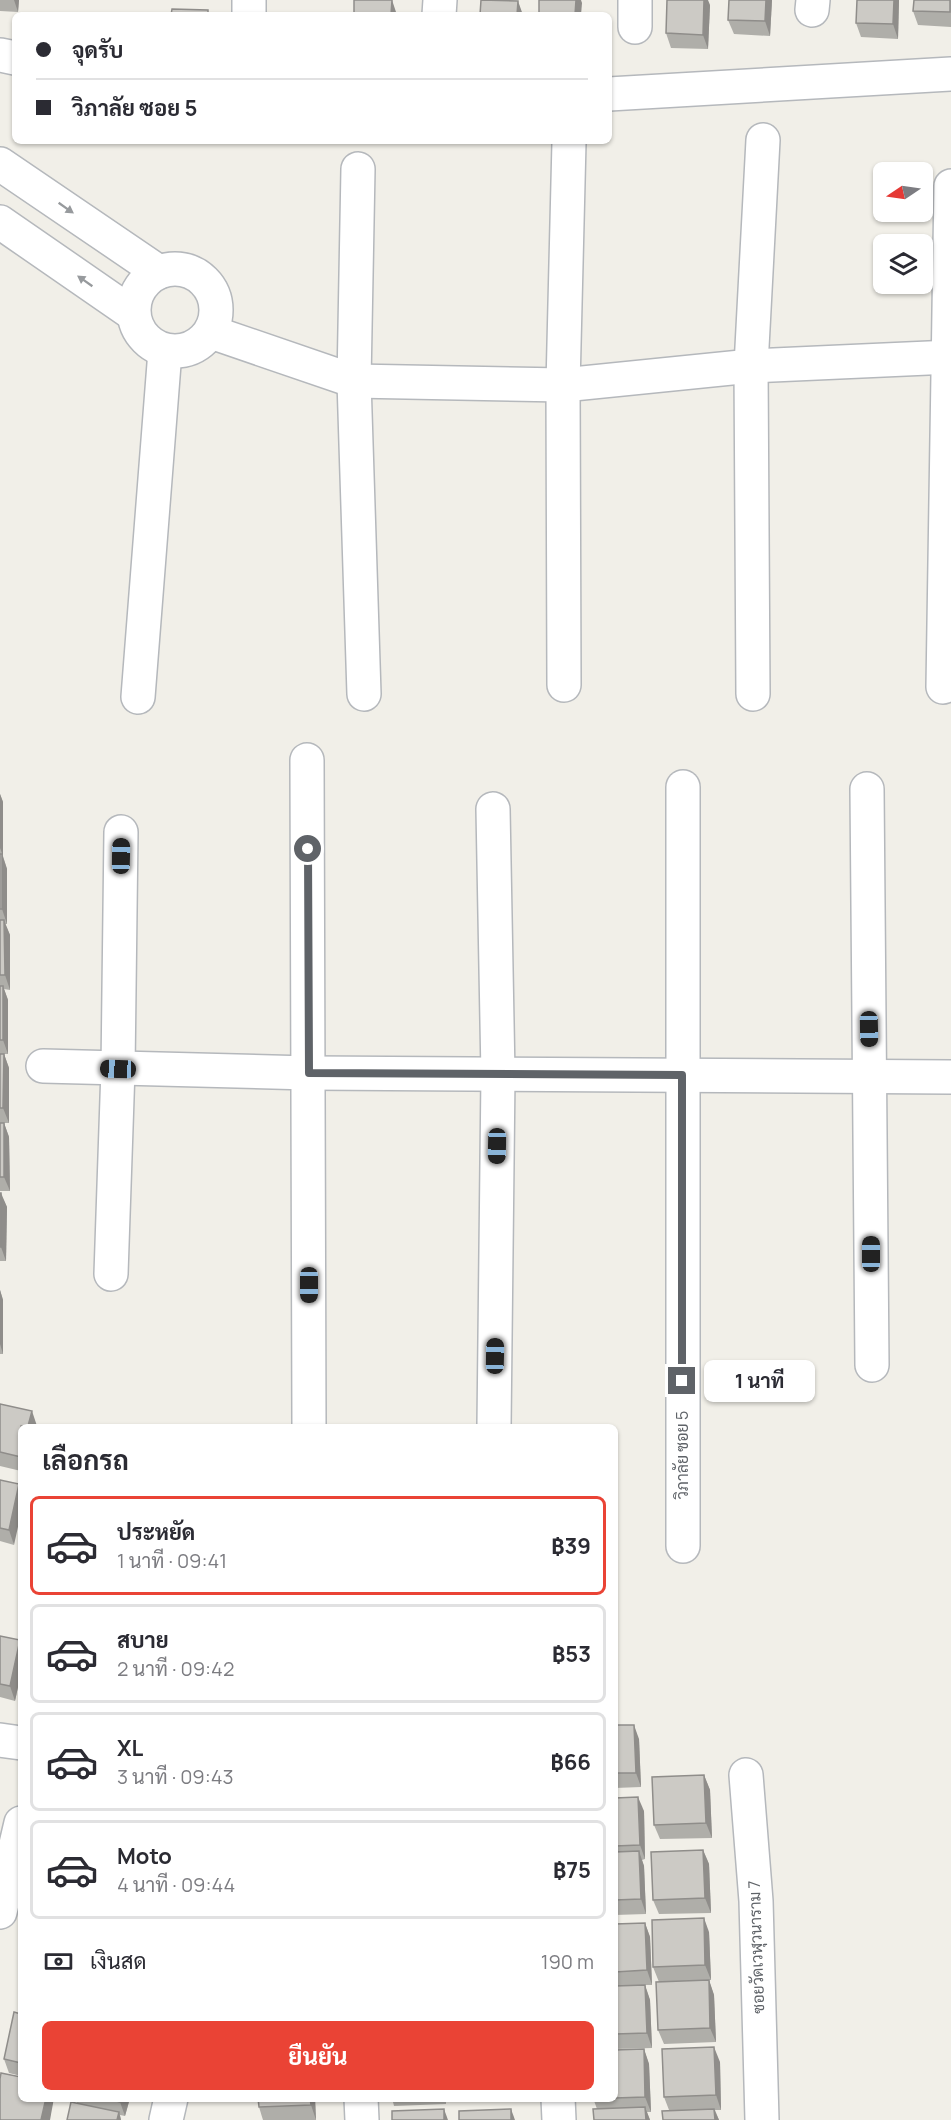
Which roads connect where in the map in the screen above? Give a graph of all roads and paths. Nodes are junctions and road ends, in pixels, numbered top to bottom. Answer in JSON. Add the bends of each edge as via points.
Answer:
{"nodes":[{"id":1,"x":951,"y":74,"type":"edge"},
{"id":2,"x":612,"y":94,"type":"edge"},
{"id":3,"x":763,"y":140,"type":"dead end"},
{"id":4,"x":569,"y":144,"type":"edge"},
{"id":5,"x":358,"y":169,"type":"dead end"},
{"id":6,"x":12,"y":171,"type":"edge"},
{"id":7,"x":951,"y":186,"type":"edge"},
{"id":8,"x":0,"y":221,"type":"edge"},
{"id":9,"x":159,"y":272,"type":"junction"},
{"id":10,"x":134,"y":314,"type":"junction"},
{"id":11,"x":211,"y":332,"type":"junction"},
{"id":12,"x":165,"y":351,"type":"junction"},
{"id":13,"x":949,"y":356,"type":"edge"},
{"id":14,"x":751,"y":366,"type":"junction"},
{"id":15,"x":354,"y":381,"type":"junction"},
{"id":16,"x":564,"y":385,"type":"junction"},
{"id":17,"x":564,"y":686,"type":"dead end"},
{"id":18,"x":943,"y":687,"type":"dead end"},
{"id":19,"x":364,"y":694,"type":"dead end"},
{"id":20,"x":753,"y":694,"type":"dead end"},
{"id":21,"x":138,"y":697,"type":"dead end"},
{"id":22,"x":307,"y":760,"type":"dead end"},
{"id":23,"x":684,"y":787,"type":"dead end"},
{"id":24,"x":867,"y":789,"type":"dead end"},
{"id":25,"x":493,"y":809,"type":"dead end"},
{"id":26,"x":121,"y":832,"type":"dead end"},
{"id":27,"x":43,"y":1066,"type":"dead end"},
{"id":28,"x":118,"y":1069,"type":"junction"},
{"id":29,"x":309,"y":1073,"type":"junction"},
{"id":30,"x":498,"y":1075,"type":"junction"},
{"id":31,"x":682,"y":1075,"type":"junction"},
{"id":32,"x":870,"y":1077,"type":"junction"},
{"id":33,"x":951,"y":1077,"type":"edge"},
{"id":34,"x":111,"y":1274,"type":"dead end"},
{"id":35,"x":872,"y":1365,"type":"dead end"},
{"id":36,"x":309,"y":1424,"type":"edge"},
{"id":37,"x":494,"y":1424,"type":"edge"},
{"id":38,"x":682,"y":1546,"type":"dead end"},
{"id":39,"x":0,"y":1740,"type":"edge"},
{"id":40,"x":18,"y":1743,"type":"edge"},
{"id":41,"x":746,"y":1775,"type":"dead end"},
{"id":42,"x":18,"y":1836,"type":"edge"},
{"id":43,"x":0,"y":1912,"type":"edge"},
{"id":44,"x":170,"y":2102,"type":"edge"},
{"id":45,"x":361,"y":2102,"type":"edge"},
{"id":46,"x":558,"y":2102,"type":"edge"},
{"id":47,"x":166,"y":2120,"type":"edge"},
{"id":48,"x":362,"y":2120,"type":"edge"},
{"id":49,"x":559,"y":2120,"type":"edge"},
{"id":50,"x":762,"y":2120,"type":"edge"}],
"edges":[{"from":1,"to":2,"type":"street"},
{"from":3,"to":14,"type":"street"},
{"from":4,"to":16,"type":"street"},
{"from":5,"to":15,"type":"street"},
{"from":6,"to":8,"type":"street"},
{"from":6,"to":9,"type":"street","one_way":true},
{"from":7,"to":13,"type":"street"},
{"from":10,"to":8,"type":"street","one_way":true},
{"from":9,"to":10,"type":"street","via":[[139,289]]},
{"from":9,"to":11,"type":"street","via":[[185,269],[207,283],[217,307]]},
{"from":10,"to":12,"type":"street","via":[[143,338]]},
{"from":11,"to":12,"type":"street","via":[[191,349]]},
{"from":11,"to":15,"type":"street"},
{"from":12,"to":21,"type":"street"},
{"from":13,"to":14,"type":"street"},
{"from":13,"to":18,"type":"street"},
{"from":14,"to":16,"type":"street"},
{"from":14,"to":20,"type":"street"},
{"from":15,"to":16,"type":"street"},
{"from":15,"to":19,"type":"street"},
{"from":16,"to":17,"type":"street"},
{"from":22,"to":29,"type":"street"},
{"from":23,"to":31,"type":"street","name":"วิภาลัย ซอย 5"},
{"from":24,"to":32,"type":"street"},
{"from":25,"to":30,"type":"street"},
{"from":26,"to":28,"type":"street"},
{"from":27,"to":28,"type":"street"},
{"from":28,"to":29,"type":"street"},
{"from":28,"to":34,"type":"street"},
{"from":29,"to":30,"type":"street"},
{"from":29,"to":36,"type":"street"},
{"from":30,"to":31,"type":"street"},
{"from":30,"to":37,"type":"street"},
{"from":31,"to":32,"type":"street"},
{"from":31,"to":38,"type":"street","name":"วิภาลัย ซอย 5"},
{"from":32,"to":33,"type":"street"},
{"from":32,"to":35,"type":"street"},
{"from":39,"to":40,"type":"street"},
{"from":41,"to":50,"type":"street","name":"ซอยวัดเวฬุวนาราม 7","via":[[756,1902]]},
{"from":42,"to":43,"type":"street"},
{"from":44,"to":47,"type":"street"},
{"from":45,"to":48,"type":"street"},
{"from":46,"to":49,"type":"street"}]}
